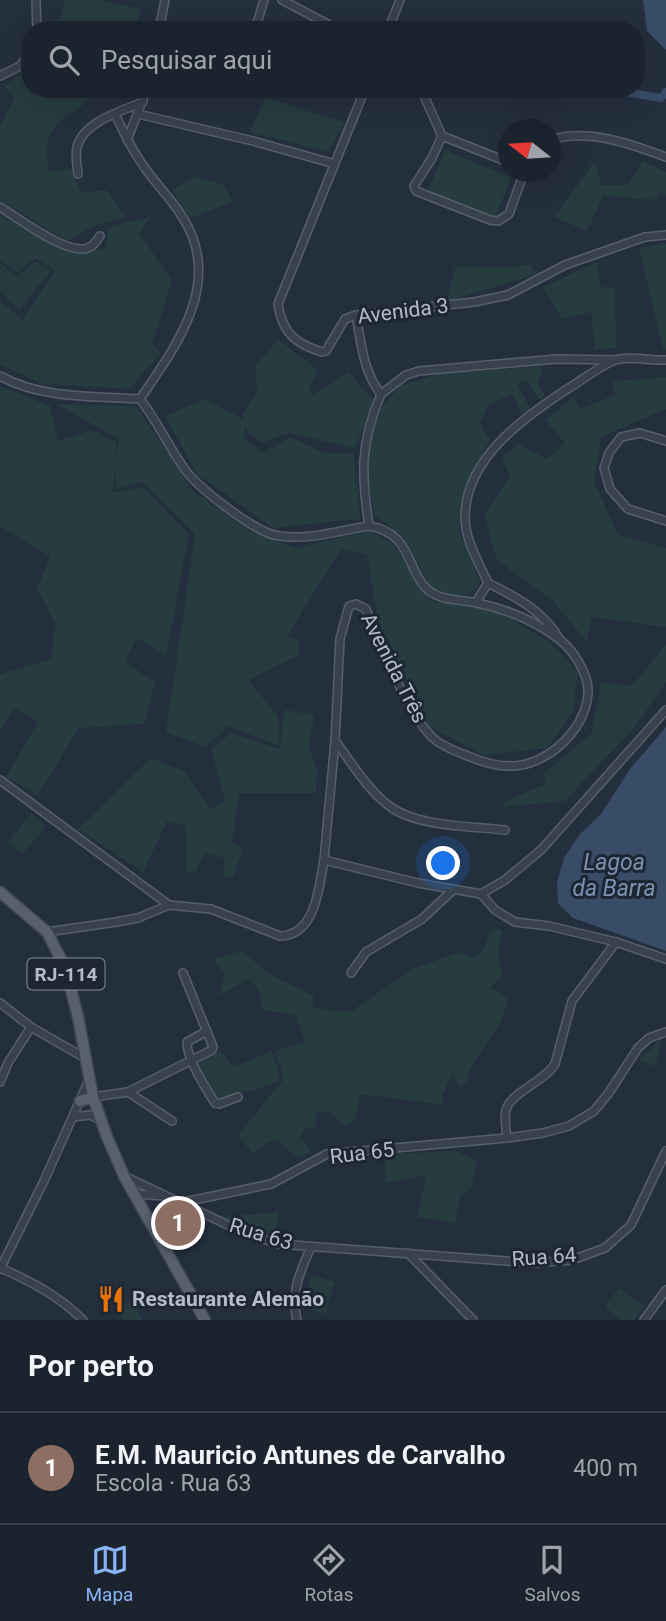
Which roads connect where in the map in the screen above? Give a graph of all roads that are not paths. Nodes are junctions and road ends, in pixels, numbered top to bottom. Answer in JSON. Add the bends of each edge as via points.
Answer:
{"nodes":[{"id":1,"x":37,"y":0,"type":"edge"},
{"id":2,"x":165,"y":0,"type":"edge"},
{"id":3,"x":264,"y":0,"type":"edge"},
{"id":4,"x":282,"y":0,"type":"edge"},
{"id":5,"x":400,"y":0,"type":"edge"},
{"id":6,"x":37,"y":21,"type":"edge"},
{"id":7,"x":161,"y":21,"type":"edge"},
{"id":8,"x":258,"y":21,"type":"edge"},
{"id":9,"x":322,"y":21,"type":"edge"},
{"id":10,"x":392,"y":21,"type":"edge"},
{"id":11,"x":21,"y":65,"type":"edge"},
{"id":12,"x":1,"y":75,"type":"edge"},
{"id":13,"x":144,"y":98,"type":"edge"},
{"id":14,"x":361,"y":98,"type":"edge"},
{"id":15,"x":425,"y":98,"type":"edge"},
{"id":16,"x":143,"y":102,"type":"junction"},
{"id":17,"x":115,"y":114,"type":"junction"},
{"id":18,"x":138,"y":114,"type":"junction"},
{"id":19,"x":442,"y":136,"type":"junction"},
{"id":20,"x":561,"y":138,"type":"edge"},
{"id":21,"x":127,"y":140,"type":"junction"},
{"id":22,"x":496,"y":157,"type":"edge"},
{"id":23,"x":666,"y":157,"type":"edge"},
{"id":24,"x":335,"y":164,"type":"junction"},
{"id":25,"x":78,"y":174,"type":"dead end"},
{"id":26,"x":520,"y":182,"type":"edge"},
{"id":27,"x":0,"y":208,"type":"edge"},
{"id":28,"x":666,"y":235,"type":"edge"},
{"id":29,"x":100,"y":236,"type":"dead end"},
{"id":30,"x":356,"y":315,"type":"junction"},
{"id":31,"x":615,"y":360,"type":"junction"},
{"id":32,"x":666,"y":360,"type":"edge"},
{"id":33,"x":0,"y":376,"type":"edge"},
{"id":34,"x":381,"y":394,"type":"junction"},
{"id":35,"x":140,"y":399,"type":"junction"},
{"id":36,"x":666,"y":441,"type":"edge"},
{"id":37,"x":666,"y":521,"type":"edge"},
{"id":38,"x":369,"y":526,"type":"junction"},
{"id":39,"x":488,"y":583,"type":"junction"},
{"id":40,"x":476,"y":602,"type":"junction"},
{"id":41,"x":560,"y":640,"type":"junction"},
{"id":42,"x":666,"y":710,"type":"edge"},
{"id":43,"x":335,"y":741,"type":"junction"},
{"id":44,"x":0,"y":780,"type":"edge"},
{"id":45,"x":505,"y":830,"type":"dead end"},
{"id":46,"x":324,"y":860,"type":"junction"},
{"id":47,"x":454,"y":889,"type":"junction"},
{"id":48,"x":0,"y":892,"type":"edge"},
{"id":49,"x":481,"y":894,"type":"junction"},
{"id":50,"x":169,"y":905,"type":"junction"},
{"id":51,"x":47,"y":932,"type":"junction"},
{"id":52,"x":616,"y":942,"type":"junction"},
{"id":53,"x":666,"y":959,"type":"edge"},
{"id":54,"x":183,"y":973,"type":"dead end"},
{"id":55,"x":351,"y":973,"type":"dead end"},
{"id":56,"x":0,"y":1003,"type":"edge"},
{"id":57,"x":31,"y":1027,"type":"junction"},
{"id":58,"x":206,"y":1031,"type":"junction"},
{"id":59,"x":666,"y":1032,"type":"edge"},
{"id":60,"x":85,"y":1058,"type":"junction"},
{"id":61,"x":193,"y":1061,"type":"junction"},
{"id":62,"x":89,"y":1080,"type":"junction"},
{"id":63,"x":0,"y":1082,"type":"edge"},
{"id":64,"x":128,"y":1092,"type":"junction"},
{"id":65,"x":238,"y":1097,"type":"dead end"},
{"id":66,"x":94,"y":1099,"type":"junction"},
{"id":67,"x":79,"y":1103,"type":"junction"},
{"id":68,"x":86,"y":1115,"type":"junction"},
{"id":69,"x":73,"y":1117,"type":"junction"},
{"id":70,"x":101,"y":1120,"type":"junction"},
{"id":71,"x":172,"y":1121,"type":"dead end"},
{"id":72,"x":507,"y":1138,"type":"junction"},
{"id":73,"x":666,"y":1151,"type":"edge"},
{"id":74,"x":124,"y":1175,"type":"junction"},
{"id":75,"x":135,"y":1194,"type":"junction"},
{"id":76,"x":168,"y":1196,"type":"junction"},
{"id":77,"x":184,"y":1202,"type":"junction"},
{"id":78,"x":311,"y":1247,"type":"junction"},
{"id":79,"x":407,"y":1252,"type":"junction"},
{"id":80,"x":1,"y":1269,"type":"edge"},
{"id":81,"x":666,"y":1290,"type":"edge"},
{"id":82,"x":471,"y":1319,"type":"edge"},
{"id":83,"x":83,"y":1320,"type":"edge"},
{"id":84,"x":205,"y":1320,"type":"edge"},
{"id":85,"x":297,"y":1320,"type":"edge"},
{"id":86,"x":644,"y":1320,"type":"edge"}],
"edges":[{"from":1,"to":6,"type":"street"},
{"from":2,"to":7,"type":"street"},
{"from":3,"to":8,"type":"street"},
{"from":4,"to":9,"type":"street"},
{"from":5,"to":10,"type":"street"},
{"from":11,"to":12,"type":"street"},
{"from":13,"to":16,"type":"street"},
{"from":14,"to":24,"type":"street","name":"Avenida 3"},
{"from":15,"to":19,"type":"street"},
{"from":16,"to":17,"type":"street"},
{"from":16,"to":18,"type":"street"},
{"from":17,"to":21,"type":"street"},
{"from":17,"to":25,"type":"street","via":[[80,139]]},
{"from":18,"to":21,"type":"street"},
{"from":18,"to":24,"type":"street"},
{"from":19,"to":22,"type":"street"},
{"from":19,"to":26,"type":"street","via":[[416,191],[498,221],[509,214]]},
{"from":20,"to":23,"type":"street","via":[[600,137]]},
{"from":21,"to":35,"type":"street","via":[[184,219],[197,248],[198,281],[189,321]]},
{"from":24,"to":30,"type":"street","name":"Avenida 3","via":[[278,304],[279,312],[296,342],[322,352],[345,319]]},
{"from":27,"to":29,"type":"street","via":[[69,247],[93,246]]},
{"from":28,"to":30,"type":"street","name":"Avenida 3","via":[[645,237],[565,265],[508,295]]},
{"from":30,"to":34,"type":"street","via":[[365,363]]},
{"from":31,"to":32,"type":"street"},
{"from":31,"to":34,"type":"street","via":[[557,359],[419,371]]},
{"from":31,"to":39,"type":"street","via":[[538,407],[489,454],[472,484],[466,527]]},
{"from":33,"to":35,"type":"street","via":[[44,393]]},
{"from":34,"to":38,"type":"street","via":[[364,452]]},
{"from":35,"to":38,"type":"street","via":[[188,473],[250,523],[270,534],[296,537]]},
{"from":36,"to":37,"type":"street","via":[[640,433],[621,437],[604,468],[610,489],[628,509]]},
{"from":38,"to":40,"type":"street","via":[[398,539],[429,592]]},
{"from":39,"to":40,"type":"street"},
{"from":39,"to":41,"type":"street","via":[[549,622]]},
{"from":40,"to":41,"type":"street","via":[[519,615]]},
{"from":41,"to":43,"type":"street","name":"Avenida Três","via":[[583,669],[588,694],[572,733],[547,756],[529,763],[488,764],[432,738],[412,711],[366,609],[349,606],[340,639]]},
{"from":42,"to":49,"type":"street","via":[[541,850]]},
{"from":43,"to":45,"type":"street","via":[[367,785],[405,815]]},
{"from":43,"to":46,"type":"street","name":"Avenida Três"},
{"from":44,"to":50,"type":"street"},
{"from":46,"to":47,"type":"street"},
{"from":46,"to":50,"type":"street","name":"Avenida Três","via":[[317,899],[307,922],[289,935],[280,936],[211,909]]},
{"from":47,"to":49,"type":"street"},
{"from":47,"to":55,"type":"street","via":[[422,919],[366,952]]},
{"from":48,"to":51,"type":"main road","number":"RJ-114"},
{"from":49,"to":52,"type":"street","via":[[502,917],[515,922]]},
{"from":50,"to":51,"type":"street","via":[[138,918]]},
{"from":51,"to":60,"type":"main road","number":"RJ-114","via":[[65,967]]},
{"from":52,"to":53,"type":"street"},
{"from":52,"to":72,"type":"street","via":[[572,1001],[550,1073],[509,1103]]},
{"from":54,"to":58,"type":"street"},
{"from":56,"to":57,"type":"street"},
{"from":57,"to":60,"type":"street"},
{"from":57,"to":63,"type":"street"},
{"from":58,"to":61,"type":"street","via":[[213,1049]]},
{"from":58,"to":61,"type":"street","via":[[187,1042]]},
{"from":59,"to":72,"type":"street","name":"Rua 65","via":[[638,1048],[594,1111],[569,1126]]},
{"from":60,"to":62,"type":"main road","number":"RJ-114"},
{"from":61,"to":64,"type":"street"},
{"from":61,"to":65,"type":"street","via":[[215,1103]]},
{"from":62,"to":66,"type":"main road","number":"RJ-114"},
{"from":62,"to":67,"type":"street"},
{"from":64,"to":66,"type":"street"},
{"from":64,"to":71,"type":"street"},
{"from":66,"to":67,"type":"main road"},
{"from":66,"to":68,"type":"main road"},
{"from":66,"to":70,"type":"main road","number":"RJ-114"},
{"from":67,"to":68,"type":"street","via":[[79,1112]]},
{"from":67,"to":69,"type":"street"},
{"from":68,"to":69,"type":"street"},
{"from":68,"to":70,"type":"street"},
{"from":69,"to":80,"type":"street"},
{"from":70,"to":74,"type":"main road","number":"RJ-114"},
{"from":72,"to":77,"type":"street","name":"Rua 65","via":[[327,1154],[271,1184]]},
{"from":73,"to":79,"type":"street","name":"Rua 64","via":[[631,1225],[605,1248],[572,1259],[532,1263]]},
{"from":74,"to":75,"type":"main road","number":"RJ-114"},
{"from":74,"to":76,"type":"street","name":"Rua 63"},
{"from":75,"to":76,"type":"street"},
{"from":75,"to":84,"type":"main road","number":"RJ-114"},
{"from":76,"to":77,"type":"street","name":"Rua 63"},
{"from":77,"to":78,"type":"street","name":"Rua 63","via":[[249,1235]]},
{"from":78,"to":79,"type":"street","name":"Rua 63"},
{"from":78,"to":85,"type":"street","via":[[296,1282]]},
{"from":79,"to":82,"type":"street"},
{"from":80,"to":83,"type":"street","via":[[35,1283]]},
{"from":81,"to":86,"type":"street"}]}
